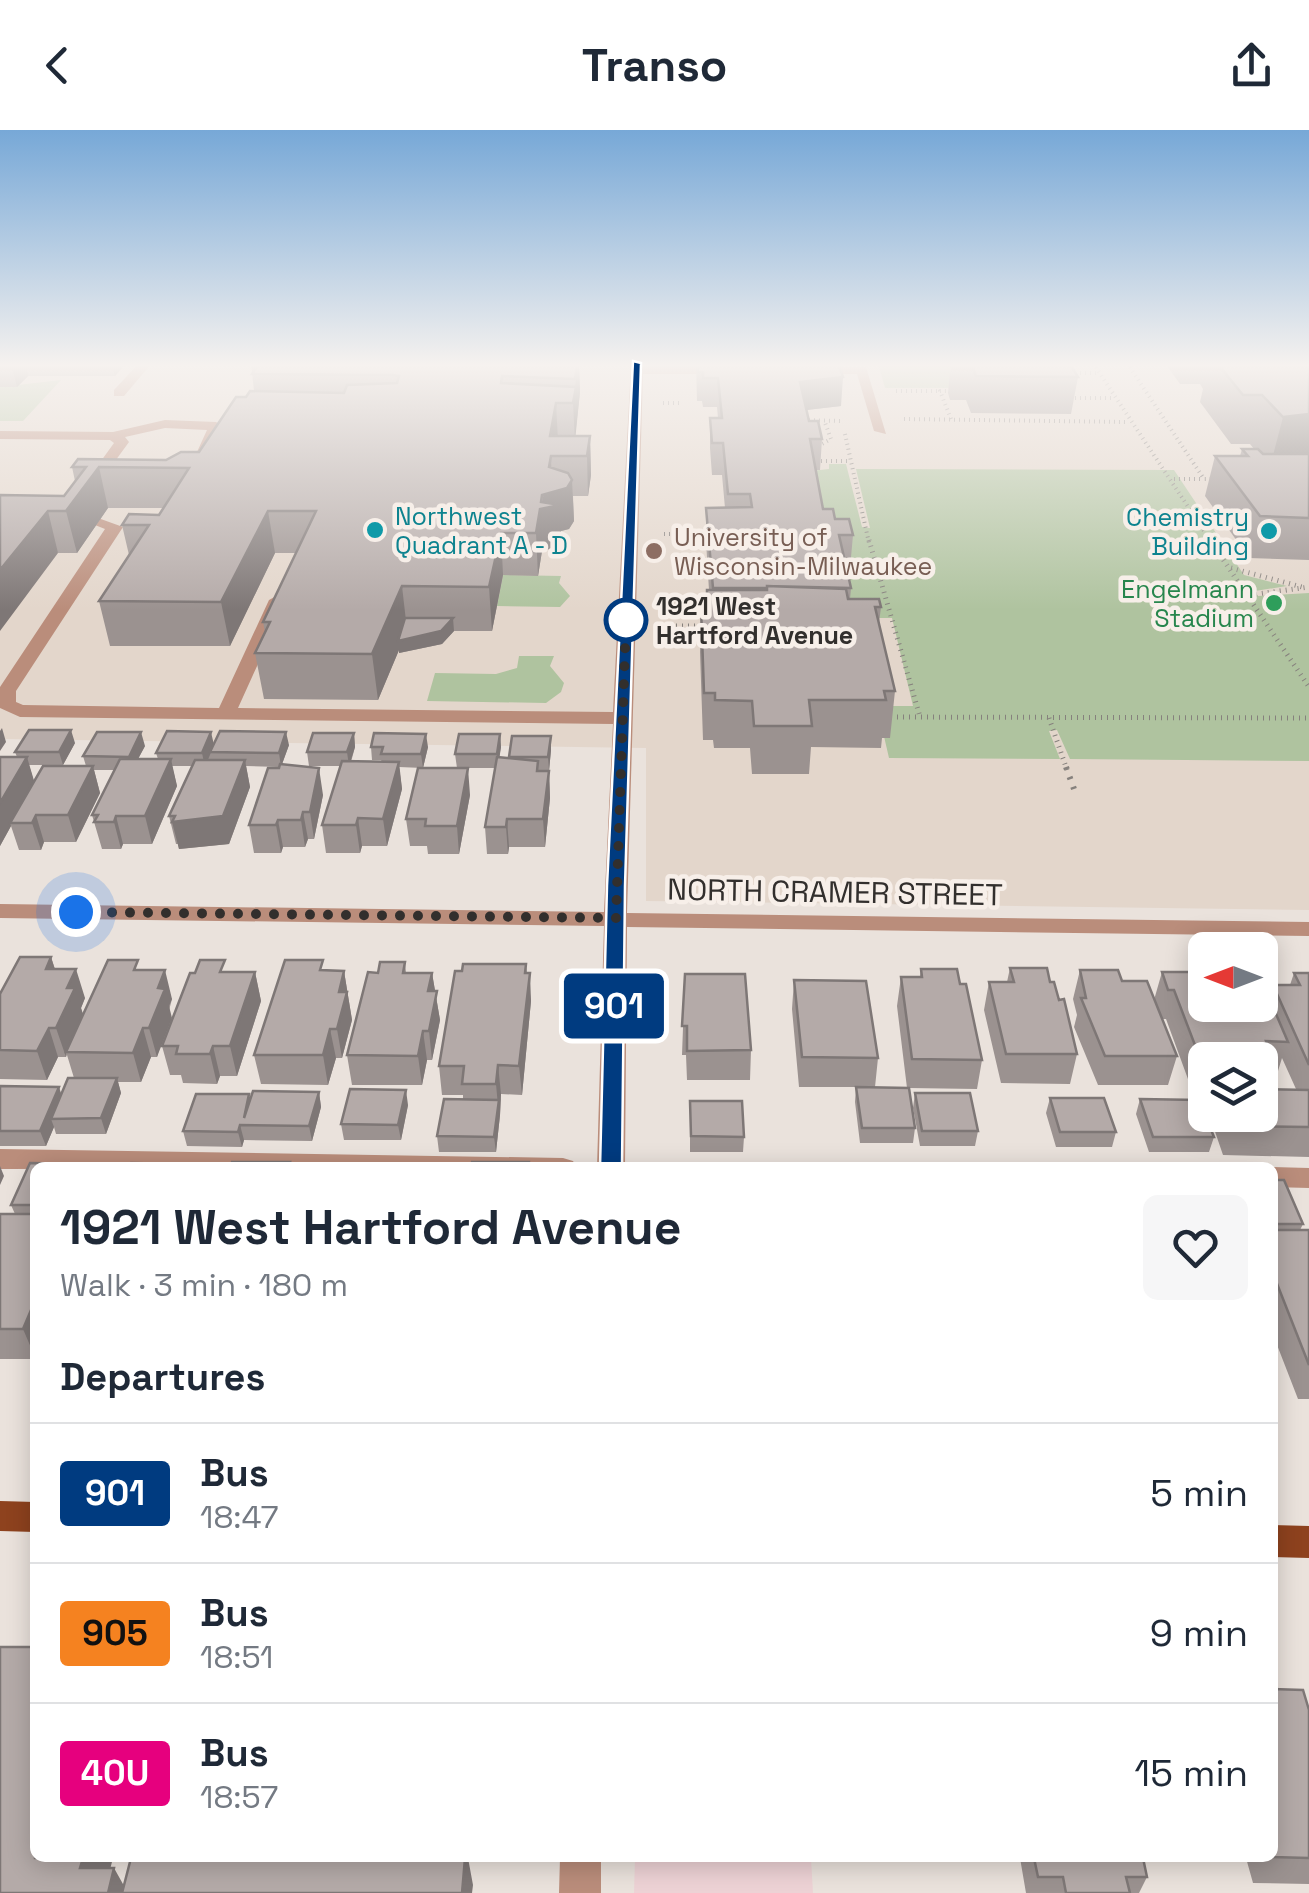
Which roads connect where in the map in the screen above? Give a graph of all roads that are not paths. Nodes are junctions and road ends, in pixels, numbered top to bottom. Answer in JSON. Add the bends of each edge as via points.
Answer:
{"nodes":[{"id":1,"x":120,"y":445,"type":"edge"},
{"id":2,"x":208,"y":445,"type":"edge"},
{"id":3,"x":633,"y":445,"type":"edge"},
{"id":4,"x":193,"y":468,"type":"edge"},
{"id":5,"x":115,"y":490,"type":"edge"},
{"id":6,"x":98,"y":523,"type":"dead end"},
{"id":7,"x":290,"y":575,"type":"edge"},
{"id":8,"x":3,"y":701,"type":"edge"},
{"id":9,"x":226,"y":714,"type":"junction"},
{"id":10,"x":622,"y":718,"type":"junction"},
{"id":11,"x":0,"y":910,"type":"edge"},
{"id":12,"x":616,"y":918,"type":"junction"},
{"id":13,"x":1309,"y":929,"type":"edge"},
{"id":14,"x":0,"y":1159,"type":"edge"},
{"id":15,"x":188,"y":1162,"type":"edge"},
{"id":16,"x":611,"y":1162,"type":"edge"},
{"id":17,"x":1278,"y":1177,"type":"edge"},
{"id":18,"x":1309,"y":1178,"type":"edge"},
{"id":19,"x":0,"y":1516,"type":"edge"},
{"id":20,"x":30,"y":1517,"type":"edge"},
{"id":21,"x":1278,"y":1541,"type":"edge"},
{"id":22,"x":1309,"y":1542,"type":"edge"},
{"id":23,"x":582,"y":1862,"type":"edge"},
{"id":24,"x":580,"y":1893,"type":"edge"}],
"edges":[{"from":1,"to":5,"type":"street","via":[[94,483]]},
{"from":2,"to":4,"type":"street"},
{"from":3,"to":10,"type":"street"},
{"from":6,"to":8,"type":"street","via":[[114,527]]},
{"from":7,"to":9,"type":"street"},
{"from":8,"to":9,"type":"street","via":[[20,710]]},
{"from":9,"to":10,"type":"street"},
{"from":10,"to":12,"type":"street"},
{"from":11,"to":12,"type":"street","name":"NORTH CRAMER STREET"},
{"from":12,"to":13,"type":"street","name":"NORTH CRAMER STREET"},
{"from":12,"to":16,"type":"street"},
{"from":14,"to":15,"type":"street"},
{"from":17,"to":18,"type":"street"},
{"from":19,"to":20,"type":"main road"},
{"from":21,"to":22,"type":"main road"},
{"from":23,"to":24,"type":"street"}]}
